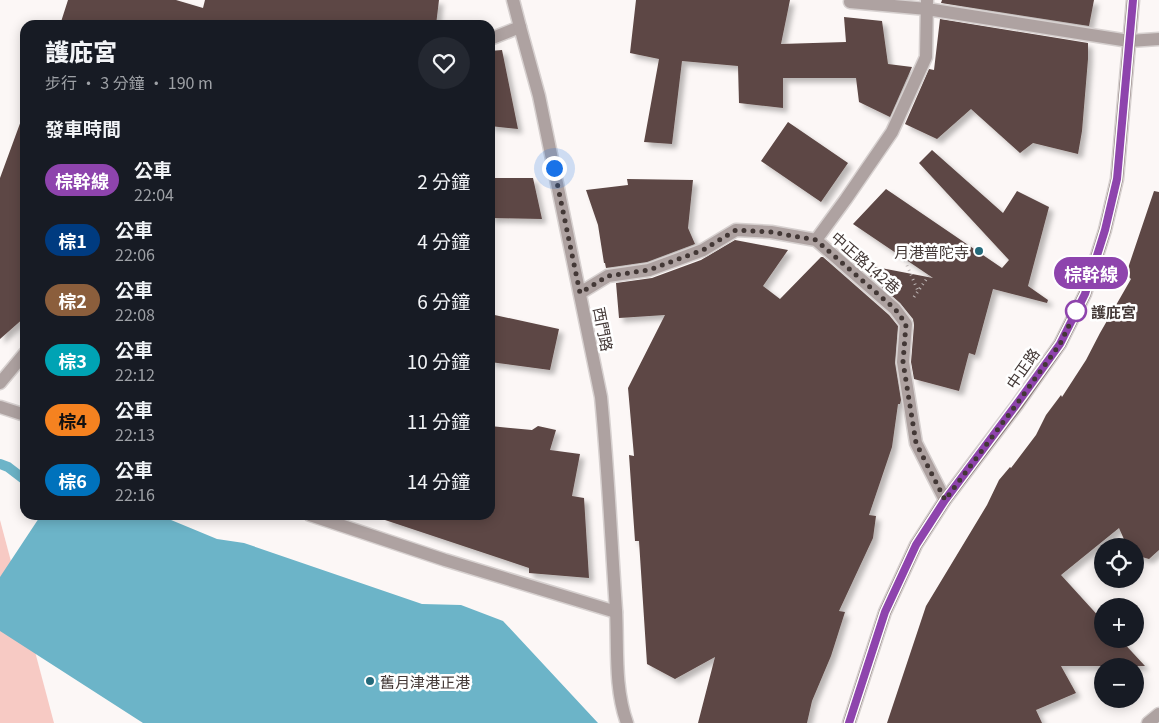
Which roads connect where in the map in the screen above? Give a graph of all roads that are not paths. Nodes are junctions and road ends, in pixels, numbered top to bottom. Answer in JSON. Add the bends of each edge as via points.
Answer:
{"nodes":[{"id":1,"x":513,"y":0,"type":"edge"},
{"id":2,"x":1133,"y":0,"type":"edge"},
{"id":3,"x":850,"y":2,"type":"dead end"},
{"id":4,"x":928,"y":5,"type":"edge"},
{"id":5,"x":520,"y":28,"type":"junction"},
{"id":6,"x":495,"y":37,"type":"edge"},
{"id":7,"x":1159,"y":39,"type":"edge"},
{"id":8,"x":1129,"y":41,"type":"junction"},
{"id":9,"x":816,"y":240,"type":"junction"},
{"id":10,"x":580,"y":293,"type":"junction"},
{"id":11,"x":20,"y":359,"type":"edge"},
{"id":12,"x":0,"y":383,"type":"edge"},
{"id":13,"x":0,"y":407,"type":"edge"},
{"id":14,"x":20,"y":413,"type":"edge"},
{"id":15,"x":945,"y":500,"type":"junction"},
{"id":16,"x":325,"y":520,"type":"edge"},
{"id":17,"x":616,"y":612,"type":"junction"},
{"id":18,"x":1159,"y":714,"type":"edge"},
{"id":19,"x":627,"y":723,"type":"edge"},
{"id":20,"x":849,"y":723,"type":"edge"},
{"id":21,"x":1148,"y":723,"type":"edge"}],
"edges":[{"from":1,"to":5,"type":"street","name":"西門路"},
{"from":2,"to":8,"type":"street","name":"中正路"},
{"from":3,"to":4,"type":"street"},
{"from":4,"to":8,"type":"street"},
{"from":4,"to":9,"type":"street","name":"中正路142巷","via":[[926,57],[892,132]]},
{"from":5,"to":6,"type":"street"},
{"from":5,"to":10,"type":"street","name":"西門路","via":[[540,96]]},
{"from":7,"to":8,"type":"street"},
{"from":8,"to":15,"type":"street","name":"中正路","via":[[1117,179],[1085,294],[1060,344]]},
{"from":9,"to":10,"type":"street","via":[[736,230],[703,250],[649,270],[608,276]]},
{"from":9,"to":15,"type":"street","name":"中正路142巷","via":[[895,309],[906,324],[903,362],[916,443]]},
{"from":10,"to":17,"type":"street","name":"西門路","via":[[601,397]]},
{"from":11,"to":12,"type":"street"},
{"from":13,"to":14,"type":"street"},
{"from":15,"to":20,"type":"street","name":"中正路","via":[[916,545],[885,612]]},
{"from":16,"to":17,"type":"street"},
{"from":17,"to":19,"type":"street","name":"西門路","via":[[619,691]]},
{"from":18,"to":21,"type":"street"}]}
